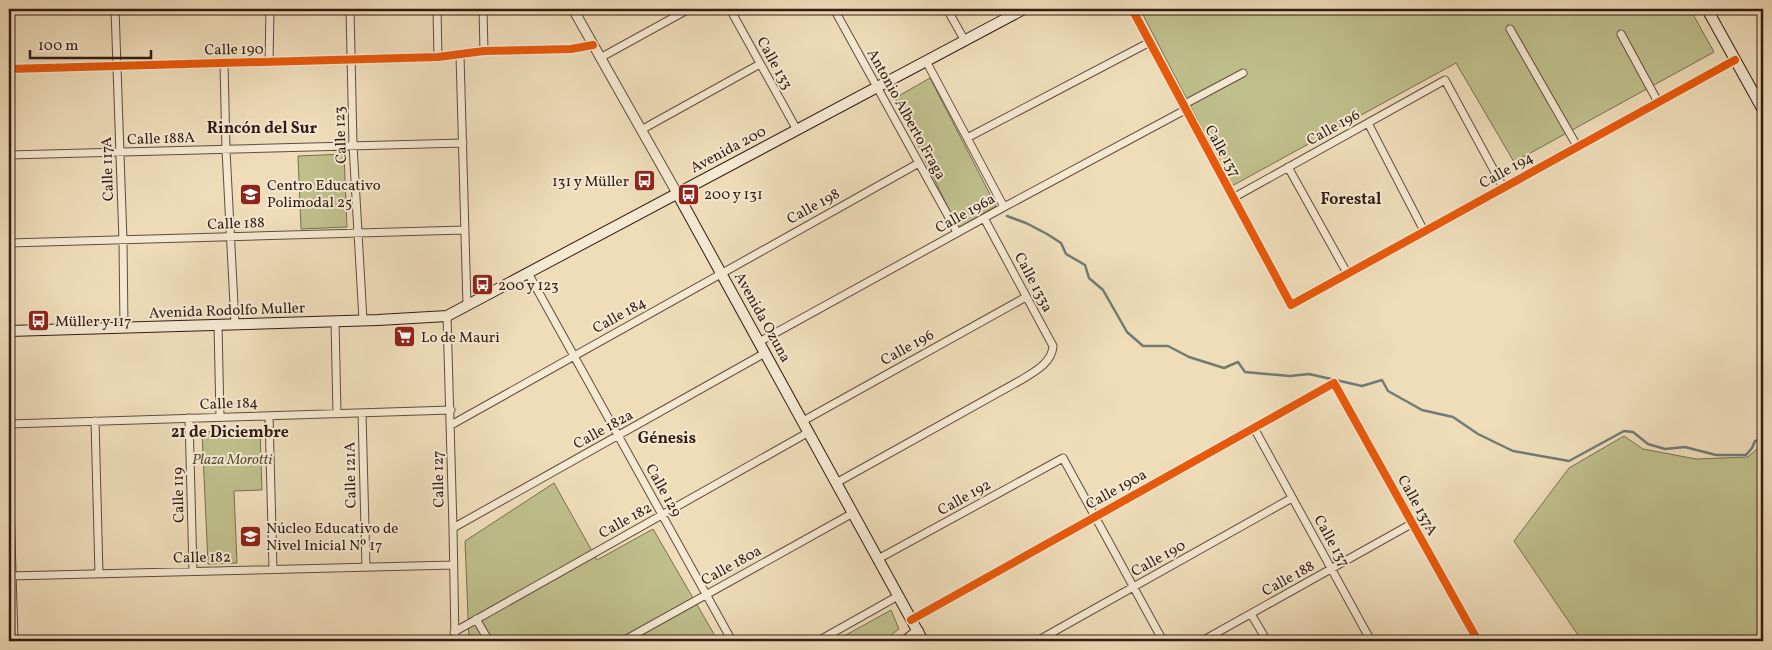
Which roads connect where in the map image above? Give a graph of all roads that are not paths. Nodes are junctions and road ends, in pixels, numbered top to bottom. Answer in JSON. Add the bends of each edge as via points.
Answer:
{"nodes":[{"id":1,"x":115,"y":9,"type":"edge"},
{"id":2,"x":270,"y":9,"type":"edge"},
{"id":3,"x":350,"y":9,"type":"edge"},
{"id":4,"x":437,"y":9,"type":"edge"},
{"id":5,"x":483,"y":9,"type":"edge"},
{"id":6,"x":573,"y":9,"type":"edge"},
{"id":7,"x":689,"y":9,"type":"edge"},
{"id":8,"x":730,"y":9,"type":"edge"},
{"id":9,"x":834,"y":9,"type":"edge"},
{"id":10,"x":947,"y":9,"type":"edge"},
{"id":11,"x":1024,"y":9,"type":"edge"},
{"id":12,"x":1132,"y":9,"type":"edge"},
{"id":13,"x":1707,"y":9,"type":"edge"},
{"id":14,"x":1510,"y":29,"type":"dead end"},
{"id":15,"x":1621,"y":34,"type":"dead end"},
{"id":16,"x":964,"y":41,"type":"junction"},
{"id":17,"x":1150,"y":42,"type":"junction"},
{"id":18,"x":593,"y":45,"type":"junction"},
{"id":19,"x":484,"y":51,"type":"junction"},
{"id":20,"x":460,"y":55,"type":"junction"},
{"id":21,"x":438,"y":57,"type":"junction"},
{"id":22,"x":600,"y":58,"type":"junction"},
{"id":23,"x":351,"y":60,"type":"junction"},
{"id":24,"x":1735,"y":60,"type":"junction"},
{"id":25,"x":926,"y":61,"type":"junction"},
{"id":26,"x":224,"y":62,"type":"junction"},
{"id":27,"x":269,"y":62,"type":"junction"},
{"id":28,"x":760,"y":64,"type":"junction"},
{"id":29,"x":118,"y":66,"type":"junction"},
{"id":30,"x":9,"y":69,"type":"edge"},
{"id":31,"x":1243,"y":73,"type":"dead end"},
{"id":32,"x":877,"y":87,"type":"junction"},
{"id":33,"x":1658,"y":102,"type":"junction"},
{"id":34,"x":1184,"y":108,"type":"junction"},
{"id":35,"x":1763,"y":110,"type":"edge"},
{"id":36,"x":1368,"y":123,"type":"junction"},
{"id":37,"x":641,"y":130,"type":"junction"},
{"id":38,"x":796,"y":130,"type":"junction"},
{"id":39,"x":967,"y":138,"type":"junction"},
{"id":40,"x":463,"y":143,"type":"junction"},
{"id":41,"x":353,"y":145,"type":"junction"},
{"id":42,"x":1577,"y":146,"type":"junction"},
{"id":43,"x":226,"y":150,"type":"junction"},
{"id":44,"x":120,"y":153,"type":"junction"},
{"id":45,"x":9,"y":155,"type":"edge"},
{"id":46,"x":919,"y":163,"type":"junction"},
{"id":47,"x":1288,"y":167,"type":"junction"},
{"id":48,"x":1503,"y":187,"type":"junction"},
{"id":49,"x":677,"y":193,"type":"junction"},
{"id":50,"x":1233,"y":198,"type":"junction"},
{"id":51,"x":1004,"y":207,"type":"junction"},
{"id":52,"x":984,"y":218,"type":"junction"},
{"id":53,"x":464,"y":230,"type":"junction"},
{"id":54,"x":1424,"y":230,"type":"junction"},
{"id":55,"x":957,"y":232,"type":"junction"},
{"id":56,"x":359,"y":233,"type":"junction"},
{"id":57,"x":232,"y":237,"type":"junction"},
{"id":58,"x":123,"y":241,"type":"junction"},
{"id":59,"x":9,"y":243,"type":"edge"},
{"id":60,"x":528,"y":273,"type":"junction"},
{"id":61,"x":722,"y":273,"type":"junction"},
{"id":62,"x":1347,"y":273,"type":"junction"},
{"id":63,"x":1026,"y":297,"type":"junction"},
{"id":64,"x":1291,"y":305,"type":"joint"},
{"id":65,"x":467,"y":306,"type":"junction"},
{"id":66,"x":447,"y":316,"type":"junction"},
{"id":67,"x":363,"y":320,"type":"junction"},
{"id":68,"x":335,"y":321,"type":"junction"},
{"id":69,"x":235,"y":324,"type":"junction"},
{"id":70,"x":218,"y":325,"type":"junction"},
{"id":71,"x":124,"y":328,"type":"junction"},
{"id":72,"x":9,"y":331,"type":"edge"},
{"id":73,"x":759,"y":342,"type":"junction"},
{"id":74,"x":765,"y":353,"type":"junction"},
{"id":75,"x":574,"y":356,"type":"junction"},
{"id":76,"x":1334,"y":382,"type":"joint"},
{"id":77,"x":450,"y":410,"type":"junction"},
{"id":78,"x":362,"y":413,"type":"junction"},
{"id":79,"x":337,"y":414,"type":"junction"},
{"id":80,"x":269,"y":416,"type":"junction"},
{"id":81,"x":220,"y":417,"type":"junction"},
{"id":82,"x":189,"y":418,"type":"junction"},
{"id":83,"x":95,"y":421,"type":"junction"},
{"id":84,"x":803,"y":421,"type":"junction"},
{"id":85,"x":9,"y":424,"type":"edge"},
{"id":86,"x":451,"y":425,"type":"junction"},
{"id":87,"x":1254,"y":428,"type":"junction"},
{"id":88,"x":809,"y":432,"type":"junction"},
{"id":89,"x":618,"y":436,"type":"junction"},
{"id":90,"x":836,"y":483,"type":"junction"},
{"id":91,"x":1292,"y":498,"type":"junction"},
{"id":92,"x":9,"y":503,"type":"edge"},
{"id":93,"x":853,"y":513,"type":"junction"},
{"id":94,"x":662,"y":514,"type":"junction"},
{"id":95,"x":1094,"y":517,"type":"junction"},
{"id":96,"x":1413,"y":523,"type":"junction"},
{"id":97,"x":453,"y":528,"type":"junction"},
{"id":98,"x":878,"y":560,"type":"junction"},
{"id":99,"x":453,"y":565,"type":"junction"},
{"id":100,"x":366,"y":567,"type":"junction"},
{"id":101,"x":273,"y":569,"type":"junction"},
{"id":102,"x":1332,"y":569,"type":"junction"},
{"id":103,"x":193,"y":571,"type":"junction"},
{"id":104,"x":99,"y":574,"type":"junction"},
{"id":105,"x":10,"y":576,"type":"edge"},
{"id":106,"x":1133,"y":587,"type":"junction"},
{"id":107,"x":706,"y":595,"type":"junction"},
{"id":108,"x":898,"y":596,"type":"junction"},
{"id":109,"x":1251,"y":614,"type":"junction"},
{"id":110,"x":476,"y":619,"type":"junction"},
{"id":111,"x":911,"y":620,"type":"junction"},
{"id":112,"x":918,"y":631,"type":"junction"},
{"id":113,"x":454,"y":632,"type":"junction"},
{"id":114,"x":12,"y":641,"type":"edge"},
{"id":115,"x":455,"y":641,"type":"edge"},
{"id":116,"x":489,"y":641,"type":"edge"},
{"id":117,"x":623,"y":641,"type":"edge"},
{"id":118,"x":732,"y":641,"type":"edge"},
{"id":119,"x":818,"y":641,"type":"edge"},
{"id":120,"x":905,"y":641,"type":"edge"},
{"id":121,"x":923,"y":641,"type":"edge"},
{"id":122,"x":1037,"y":641,"type":"edge"},
{"id":123,"x":1163,"y":641,"type":"edge"},
{"id":124,"x":1202,"y":641,"type":"edge"},
{"id":125,"x":1266,"y":641,"type":"edge"},
{"id":126,"x":1371,"y":641,"type":"edge"},
{"id":127,"x":1478,"y":641,"type":"edge"}],
"edges":[{"from":1,"to":29,"type":"street","name":"Calle 117A"},
{"from":2,"to":27,"type":"street"},
{"from":3,"to":23,"type":"street","name":"Calle 123"},
{"from":4,"to":21,"type":"street"},
{"from":5,"to":19,"type":"street"},
{"from":6,"to":18,"type":"street","name":"Avenida Ozuna"},
{"from":7,"to":22,"type":"street"},
{"from":8,"to":28,"type":"street","name":"Calle 133"},
{"from":9,"to":32,"type":"street","name":"Antonio Alberto Fraga"},
{"from":10,"to":16,"type":"street"},
{"from":11,"to":16,"type":"main road","name":"Avenida 200"},
{"from":12,"to":17,"type":"street","name":"Calle 137"},
{"from":13,"to":24,"type":"main road"},
{"from":14,"to":42,"type":"street"},
{"from":15,"to":33,"type":"street"},
{"from":16,"to":25,"type":"main road","name":"Avenida 200"},
{"from":17,"to":34,"type":"street","name":"Calle 137"},
{"from":17,"to":39,"type":"street"},
{"from":18,"to":19,"type":"street","name":"Calle 190","via":[[571,49]]},
{"from":18,"to":22,"type":"street","name":"Avenida Ozuna"},
{"from":19,"to":20,"type":"street","name":"Calle 190"},
{"from":20,"to":21,"type":"street","name":"Calle 190"},
{"from":20,"to":40,"type":"street"},
{"from":21,"to":23,"type":"street","name":"Calle 190"},
{"from":22,"to":37,"type":"street","name":"Avenida Ozuna"},
{"from":23,"to":27,"type":"street","name":"Calle 190"},
{"from":23,"to":41,"type":"street","name":"Calle 123"},
{"from":24,"to":33,"type":"street","name":"Calle 194"},
{"from":24,"to":35,"type":"main road"},
{"from":25,"to":32,"type":"main road","name":"Avenida 200"},
{"from":25,"to":39,"type":"street"},
{"from":26,"to":27,"type":"street","name":"Calle 190"},
{"from":26,"to":29,"type":"street","name":"Calle 190"},
{"from":26,"to":43,"type":"street"},
{"from":28,"to":37,"type":"street"},
{"from":28,"to":38,"type":"street","name":"Calle 133"},
{"from":29,"to":30,"type":"street","name":"Calle 190"},
{"from":29,"to":44,"type":"street","name":"Calle 117A"},
{"from":31,"to":34,"type":"street","name":"Calle 196a"},
{"from":32,"to":38,"type":"main road","name":"Avenida 200"},
{"from":32,"to":46,"type":"street","name":"Antonio Alberto Fraga"},
{"from":33,"to":42,"type":"street","name":"Calle 194"},
{"from":34,"to":50,"type":"street","name":"Calle 137"},
{"from":34,"to":51,"type":"street","name":"Calle 196a"},
{"from":36,"to":47,"type":"street","name":"Calle 196"},
{"from":36,"to":48,"type":"street","name":"Calle 196","via":[[1446,80]]},
{"from":36,"to":54,"type":"street"},
{"from":37,"to":49,"type":"street","name":"Avenida Ozuna"},
{"from":38,"to":49,"type":"main road","name":"Avenida 200"},
{"from":39,"to":51,"type":"street"},
{"from":40,"to":41,"type":"street","name":"Calle 188A"},
{"from":40,"to":53,"type":"street"},
{"from":41,"to":43,"type":"street","name":"Calle 188A"},
{"from":41,"to":56,"type":"street","name":"Calle 123"},
{"from":42,"to":48,"type":"street","name":"Calle 194"},
{"from":43,"to":44,"type":"street","name":"Calle 188A"},
{"from":43,"to":57,"type":"street"},
{"from":44,"to":45,"type":"street","name":"Calle 188A"},
{"from":44,"to":58,"type":"street","name":"Calle 117A"},
{"from":46,"to":55,"type":"street","name":"Antonio Alberto Fraga"},
{"from":46,"to":61,"type":"street","name":"Calle 198"},
{"from":47,"to":50,"type":"street","name":"Calle 196"},
{"from":47,"to":62,"type":"street"},
{"from":48,"to":54,"type":"street","name":"Calle 194"},
{"from":49,"to":60,"type":"main road","name":"Avenida 200"},
{"from":49,"to":61,"type":"main road","name":"Avenida Ozuna"},
{"from":50,"to":64,"type":"street","name":"Calle 137"},
{"from":51,"to":52,"type":"street","name":"Calle 196a"},
{"from":52,"to":55,"type":"street","name":"Calle 196a"},
{"from":52,"to":63,"type":"street","name":"Calle 133a"},
{"from":53,"to":56,"type":"street","name":"Calle 188"},
{"from":53,"to":65,"type":"street"},
{"from":54,"to":62,"type":"street","name":"Calle 194"},
{"from":55,"to":73,"type":"street","name":"Calle 196a"},
{"from":56,"to":57,"type":"street","name":"Calle 188"},
{"from":56,"to":67,"type":"street","name":"Calle 123"},
{"from":57,"to":58,"type":"street","name":"Calle 188"},
{"from":57,"to":69,"type":"street"},
{"from":58,"to":59,"type":"street","name":"Calle 188"},
{"from":58,"to":71,"type":"street","name":"Calle 117A"},
{"from":60,"to":65,"type":"main road","name":"Avenida 200"},
{"from":60,"to":75,"type":"street","name":"Calle 129"},
{"from":61,"to":73,"type":"main road","name":"Avenida Ozuna"},
{"from":61,"to":75,"type":"street","name":"Calle 184"},
{"from":62,"to":64,"type":"street","name":"Calle 194"},
{"from":63,"to":84,"type":"street","name":"Calle 196"},
{"from":63,"to":90,"type":"street","name":"Calle 133a","via":[[1053,346],[1049,360],[1021,380]]},
{"from":65,"to":66,"type":"main road","name":"Avenida 200"},
{"from":66,"to":67,"type":"main road","name":"Avenida Rodolfo Muller"},
{"from":66,"to":77,"type":"street","name":"Calle 127"},
{"from":67,"to":68,"type":"main road","name":"Avenida Rodolfo Muller"},
{"from":68,"to":69,"type":"main road","name":"Avenida Rodolfo Muller"},
{"from":68,"to":79,"type":"street"},
{"from":69,"to":70,"type":"main road","name":"Avenida Rodolfo Muller"},
{"from":70,"to":71,"type":"main road","name":"Avenida Rodolfo Muller"},
{"from":70,"to":81,"type":"street"},
{"from":71,"to":72,"type":"main road","name":"Avenida Rodolfo Muller"},
{"from":73,"to":74,"type":"main road","name":"Avenida Ozuna"},
{"from":74,"to":84,"type":"main road","name":"Avenida Ozuna"},
{"from":74,"to":89,"type":"street","name":"Calle 182a"},
{"from":75,"to":86,"type":"street","name":"Calle 184"},
{"from":75,"to":89,"type":"street","name":"Calle 129"},
{"from":76,"to":87,"type":"street","name":"Calle 190a"},
{"from":76,"to":96,"type":"street","name":"Calle 137A"},
{"from":77,"to":78,"type":"street","name":"Calle 184"},
{"from":77,"to":86,"type":"street","name":"Calle 127"},
{"from":78,"to":79,"type":"street","name":"Calle 184"},
{"from":78,"to":100,"type":"street","name":"Calle 121A"},
{"from":79,"to":80,"type":"street","name":"Calle 184"},
{"from":80,"to":81,"type":"street","name":"Calle 184"},
{"from":80,"to":101,"type":"street"},
{"from":81,"to":82,"type":"street","name":"Calle 184"},
{"from":82,"to":83,"type":"street","name":"Calle 184"},
{"from":82,"to":103,"type":"street","name":"Calle 119"},
{"from":83,"to":85,"type":"street","name":"Calle 184"},
{"from":83,"to":104,"type":"street"},
{"from":84,"to":88,"type":"main road","name":"Avenida Ozuna"},
{"from":86,"to":97,"type":"street","name":"Calle 127"},
{"from":87,"to":91,"type":"street","name":"Calle 137"},
{"from":87,"to":95,"type":"street","name":"Calle 190a"},
{"from":88,"to":90,"type":"main road","name":"Avenida Ozuna"},
{"from":88,"to":94,"type":"street","name":"Calle 182"},
{"from":89,"to":94,"type":"street","name":"Calle 129"},
{"from":89,"to":97,"type":"street","name":"Calle 182a"},
{"from":90,"to":93,"type":"main road","name":"Avenida Ozuna"},
{"from":91,"to":102,"type":"street","name":"Calle 137"},
{"from":91,"to":106,"type":"street","name":"Calle 190"},
{"from":92,"to":105,"type":"street"},
{"from":93,"to":98,"type":"main road","name":"Avenida Ozuna"},
{"from":93,"to":107,"type":"street","name":"Calle 180a"},
{"from":94,"to":107,"type":"street","name":"Calle 129"},
{"from":94,"to":110,"type":"street","name":"Calle 182"},
{"from":95,"to":98,"type":"street","name":"Calle 192","via":[[1063,458]]},
{"from":95,"to":106,"type":"street"},
{"from":95,"to":111,"type":"street","name":"Calle 190a"},
{"from":96,"to":102,"type":"street","name":"Calle 188"},
{"from":96,"to":127,"type":"street","name":"Calle 137A"},
{"from":97,"to":99,"type":"street","name":"Calle 127"},
{"from":98,"to":108,"type":"main road","name":"Avenida Ozuna"},
{"from":99,"to":100,"type":"street","name":"Calle 182"},
{"from":99,"to":113,"type":"street","name":"Calle 127"},
{"from":100,"to":101,"type":"street","name":"Calle 182"},
{"from":101,"to":103,"type":"street","name":"Calle 182"},
{"from":102,"to":109,"type":"street","name":"Calle 188"},
{"from":102,"to":126,"type":"street","name":"Calle 137"},
{"from":103,"to":104,"type":"street","name":"Calle 182"},
{"from":104,"to":105,"type":"street","name":"Calle 182"},
{"from":105,"to":114,"type":"street"},
{"from":106,"to":122,"type":"street","name":"Calle 190"},
{"from":106,"to":123,"type":"street"},
{"from":107,"to":117,"type":"street","name":"Calle 180a"},
{"from":107,"to":118,"type":"street","name":"Calle 129"},
{"from":108,"to":111,"type":"main road","name":"Avenida Ozuna"},
{"from":108,"to":119,"type":"street"},
{"from":109,"to":124,"type":"street","name":"Calle 188"},
{"from":109,"to":125,"type":"street"},
{"from":110,"to":113,"type":"street","name":"Calle 182"},
{"from":110,"to":116,"type":"street"},
{"from":111,"to":112,"type":"main road","name":"Avenida Ozuna"},
{"from":112,"to":120,"type":"main road"},
{"from":112,"to":121,"type":"main road","name":"Avenida Ozuna"},
{"from":113,"to":115,"type":"street","name":"Calle 127"}]}
